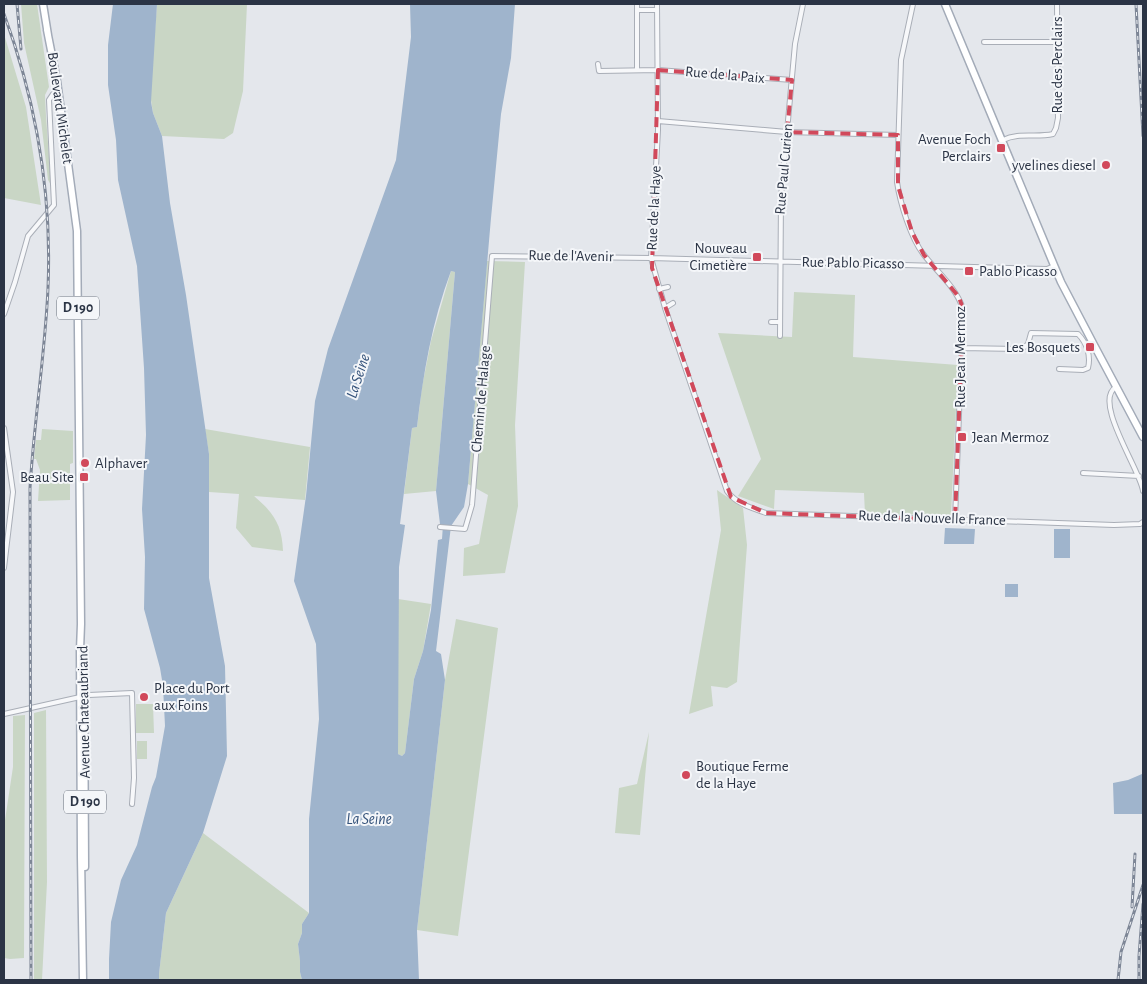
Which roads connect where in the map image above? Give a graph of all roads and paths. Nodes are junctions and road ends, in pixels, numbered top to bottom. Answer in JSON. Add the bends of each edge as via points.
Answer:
{"nodes":[{"id":1,"x":43,"y":4,"type":"edge"},
{"id":2,"x":636,"y":4,"type":"edge"},
{"id":3,"x":657,"y":4,"type":"edge"},
{"id":4,"x":803,"y":4,"type":"edge"},
{"id":5,"x":913,"y":4,"type":"edge"},
{"id":6,"x":945,"y":4,"type":"edge"},
{"id":7,"x":1057,"y":4,"type":"edge"},
{"id":8,"x":637,"y":10,"type":"junction"},
{"id":9,"x":657,"y":10,"type":"junction"},
{"id":10,"x":984,"y":42,"type":"dead end"},
{"id":11,"x":1057,"y":42,"type":"junction"},
{"id":12,"x":598,"y":64,"type":"dead end"},
{"id":13,"x":638,"y":70,"type":"junction"},
{"id":14,"x":658,"y":70,"type":"junction"},
{"id":15,"x":792,"y":80,"type":"junction"},
{"id":16,"x":57,"y":93,"type":"junction"},
{"id":17,"x":658,"y":121,"type":"junction"},
{"id":18,"x":787,"y":132,"type":"junction"},
{"id":19,"x":898,"y":135,"type":"junction"},
{"id":20,"x":1003,"y":140,"type":"junction"},
{"id":21,"x":492,"y":256,"type":"joint"},
{"id":22,"x":651,"y":258,"type":"junction"},
{"id":23,"x":779,"y":261,"type":"junction"},
{"id":24,"x":934,"y":265,"type":"junction"},
{"id":25,"x":1054,"y":266,"type":"junction"},
{"id":26,"x":668,"y":287,"type":"dead end"},
{"id":27,"x":659,"y":289,"type":"junction"},
{"id":28,"x":673,"y":303,"type":"dead end"},
{"id":29,"x":664,"y":308,"type":"junction"},
{"id":30,"x":4,"y":314,"type":"edge"},
{"id":31,"x":771,"y":322,"type":"dead end"},
{"id":32,"x":780,"y":322,"type":"junction"},
{"id":33,"x":780,"y":336,"type":"dead end"},
{"id":34,"x":961,"y":348,"type":"junction"},
{"id":35,"x":1059,"y":369,"type":"dead end"},
{"id":36,"x":1116,"y":387,"type":"junction"},
{"id":37,"x":4,"y":428,"type":"edge"},
{"id":38,"x":79,"y":431,"type":"joint"},
{"id":39,"x":1143,"y":436,"type":"edge"},
{"id":40,"x":1084,"y":473,"type":"dead end"},
{"id":41,"x":1139,"y":476,"type":"junction"},
{"id":42,"x":727,"y":491,"type":"joint"},
{"id":43,"x":1143,"y":491,"type":"edge"},
{"id":44,"x":955,"y":520,"type":"junction"},
{"id":45,"x":1143,"y":522,"type":"edge"},
{"id":46,"x":440,"y":527,"type":"dead end"},
{"id":47,"x":4,"y":568,"type":"edge"},
{"id":48,"x":83,"y":697,"type":"junction"},
{"id":49,"x":4,"y":714,"type":"edge"},
{"id":50,"x":132,"y":804,"type":"dead end"},
{"id":51,"x":85,"y":980,"type":"edge"}],
"edges":[{"from":1,"to":16,"type":"main road","name":"Boulevard Michelet","number":"D 190"},
{"from":2,"to":8,"type":"street"},
{"from":3,"to":9,"type":"street","name":"Rue de la Haye"},
{"from":4,"to":15,"type":"street","name":"Rue Paul Curien"},
{"from":5,"to":19,"type":"street","name":"Rue Jean Mermoz","via":[[901,60]]},
{"from":6,"to":20,"type":"main road"},
{"from":7,"to":11,"type":"street","name":"Rue des Perclairs"},
{"from":8,"to":9,"type":"street"},
{"from":8,"to":13,"type":"street"},
{"from":9,"to":14,"type":"street","name":"Rue de la Haye"},
{"from":10,"to":11,"type":"street"},
{"from":11,"to":20,"type":"street","name":"Rue des Perclairs","via":[[1058,118],[1053,134],[1012,136]]},
{"from":12,"to":13,"type":"street","name":"Rue de la Paix","via":[[599,71]]},
{"from":13,"to":14,"type":"street","name":"Rue de la Paix"},
{"from":14,"to":15,"type":"street","name":"Rue de la Paix"},
{"from":14,"to":17,"type":"street","name":"Rue de la Haye"},
{"from":15,"to":18,"type":"street","name":"Rue Paul Curien"},
{"from":16,"to":30,"type":"street","via":[[50,97],[49,104],[54,202],[28,236]]},
{"from":16,"to":38,"type":"main road","name":"Boulevard Michelet","number":"D 190","via":[[77,235]]},
{"from":17,"to":18,"type":"street"},
{"from":17,"to":22,"type":"street","name":"Rue de la Haye"},
{"from":18,"to":19,"type":"street"},
{"from":18,"to":23,"type":"street","name":"Rue Paul Curien"},
{"from":19,"to":24,"type":"street","name":"Rue Jean Mermoz","via":[[897,182],[901,200],[924,256]]},
{"from":20,"to":25,"type":"main road"},
{"from":21,"to":22,"type":"street","name":"Rue de l'Avenir"},
{"from":21,"to":46,"type":"street","name":"Chemin de Halage","via":[[472,506],[465,529]]},
{"from":22,"to":23,"type":"street","name":"Rue Pablo Picasso"},
{"from":22,"to":27,"type":"street","name":"Rue de la Haye"},
{"from":23,"to":24,"type":"street","name":"Rue Pablo Picasso"},
{"from":23,"to":32,"type":"street","name":"Rue Paul Curien"},
{"from":24,"to":25,"type":"street","name":"Rue Pablo Picasso","via":[[1047,269]]},
{"from":24,"to":34,"type":"street","name":"Rue Jean Mermoz","via":[[959,297],[963,309]]},
{"from":25,"to":36,"type":"main road"},
{"from":26,"to":27,"type":"street"},
{"from":27,"to":29,"type":"street","name":"Rue de la Haye"},
{"from":28,"to":29,"type":"street"},
{"from":29,"to":42,"type":"street","name":"Rue de la Haye"},
{"from":31,"to":32,"type":"street"},
{"from":32,"to":33,"type":"street","name":"Rue Paul Curien"},
{"from":34,"to":35,"type":"street","via":[[1022,349],[1028,344],[1031,332],[1078,334],[1090,358],[1088,368]]},
{"from":34,"to":44,"type":"street","name":"Rue Jean Mermoz"},
{"from":36,"to":39,"type":"main road"},
{"from":36,"to":41,"type":"street","via":[[1110,395],[1112,417]]},
{"from":37,"to":47,"type":"street","via":[[13,492]]},
{"from":38,"to":48,"type":"main road","name":"Avenue Chateaubriand","number":"D 190"},
{"from":40,"to":41,"type":"street"},
{"from":41,"to":43,"type":"street"},
{"from":42,"to":44,"type":"street","name":"Rue de la Nouvelle France","via":[[741,503],[766,513]]},
{"from":44,"to":45,"type":"street","name":"Rue de la Nouvelle France","via":[[1114,525]]},
{"from":48,"to":49,"type":"street"},
{"from":48,"to":50,"type":"street","via":[[132,693]]},
{"from":48,"to":51,"type":"main road","name":"Avenue Chateaubriand","number":"D 190"}]}
